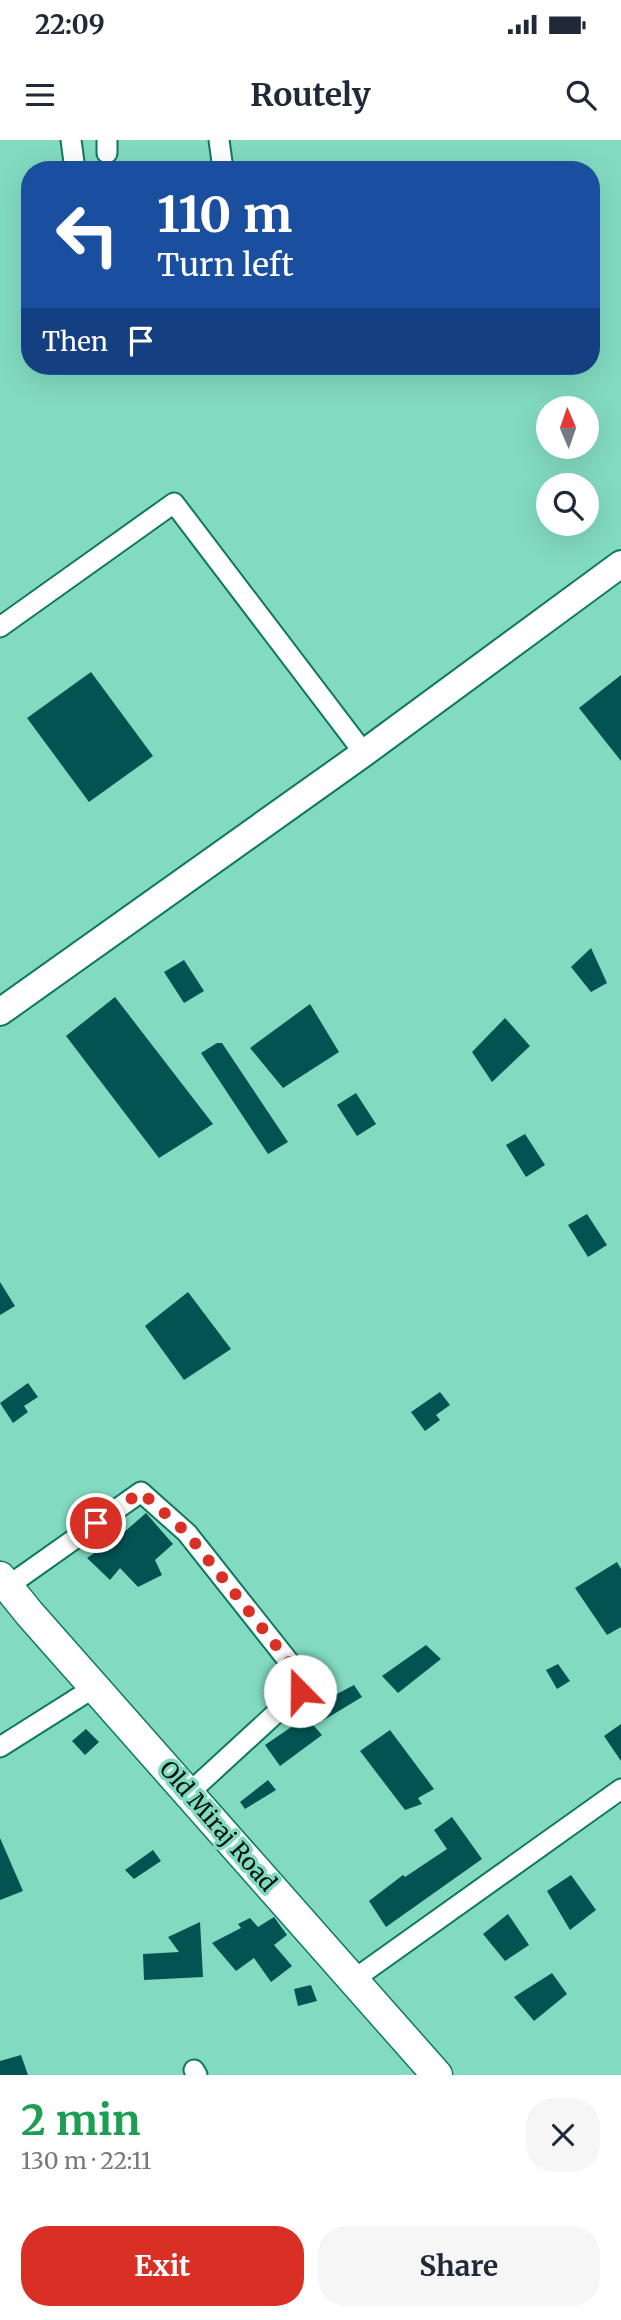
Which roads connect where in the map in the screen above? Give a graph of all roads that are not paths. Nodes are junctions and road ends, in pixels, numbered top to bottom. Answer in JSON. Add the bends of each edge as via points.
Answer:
{"nodes":[{"id":1,"x":71,"y":140,"type":"edge"},
{"id":2,"x":219,"y":140,"type":"edge"},
{"id":3,"x":74,"y":161,"type":"edge"},
{"id":4,"x":222,"y":161,"type":"edge"},
{"id":5,"x":621,"y":564,"type":"edge"},
{"id":6,"x":0,"y":626,"type":"edge"},
{"id":7,"x":364,"y":753,"type":"junction"},
{"id":8,"x":0,"y":1012,"type":"edge"},
{"id":9,"x":4,"y":1581,"type":"edge"},
{"id":10,"x":95,"y":1687,"type":"junction"},
{"id":11,"x":0,"y":1747,"type":"edge"},
{"id":12,"x":621,"y":1790,"type":"edge"},
{"id":13,"x":189,"y":1793,"type":"junction"},
{"id":14,"x":353,"y":1980,"type":"junction"},
{"id":15,"x":437,"y":2075,"type":"edge"}],
"edges":[{"from":1,"to":3,"type":"street"},
{"from":2,"to":4,"type":"street"},
{"from":5,"to":7,"type":"main road"},
{"from":6,"to":7,"type":"street","via":[[174,503]]},
{"from":7,"to":8,"type":"main road"},
{"from":9,"to":10,"type":"main road","name":"Old Miraj Road"},
{"from":9,"to":13,"type":"street","via":[[141,1492],[187,1533],[297,1672],[300,1691]]},
{"from":10,"to":11,"type":"street"},
{"from":10,"to":13,"type":"main road","name":"Old Miraj Road"},
{"from":12,"to":14,"type":"street"},
{"from":13,"to":14,"type":"main road","name":"Old Miraj Road"},
{"from":14,"to":15,"type":"main road","name":"Old Miraj Road"}]}
